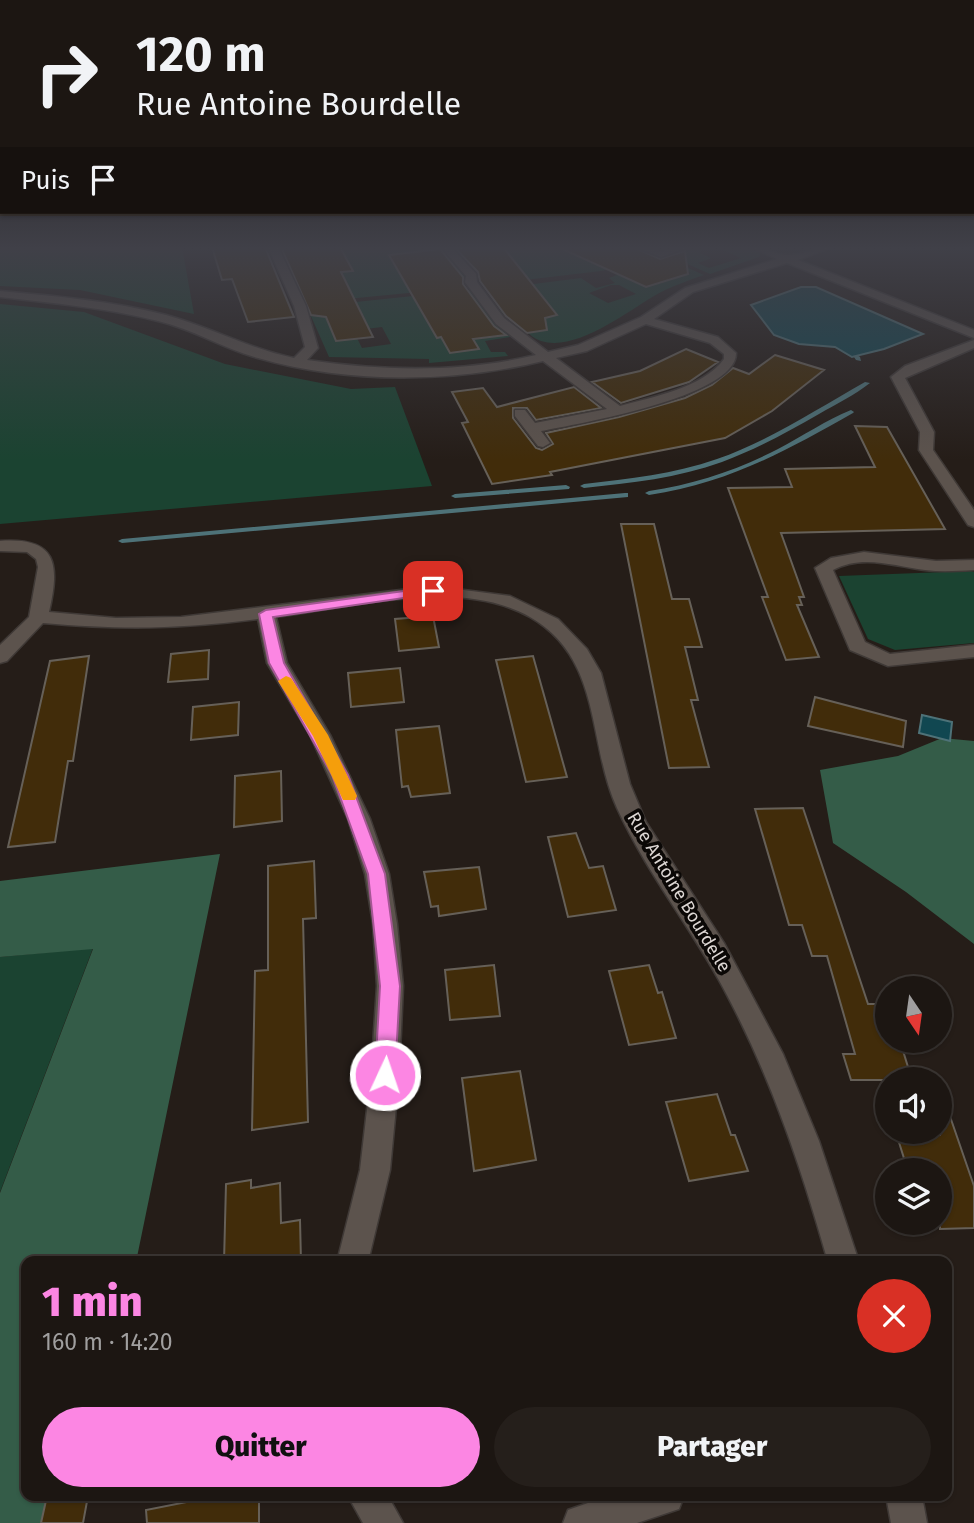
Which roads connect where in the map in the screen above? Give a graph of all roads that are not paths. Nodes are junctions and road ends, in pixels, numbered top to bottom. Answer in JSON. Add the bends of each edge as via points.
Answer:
{"nodes":[{"id":1,"x":162,"y":318,"type":"edge"},
{"id":2,"x":303,"y":318,"type":"edge"},
{"id":3,"x":498,"y":318,"type":"edge"},
{"id":4,"x":934,"y":318,"type":"edge"},
{"id":5,"x":645,"y":320,"type":"joint"},
{"id":6,"x":974,"y":334,"type":"edge"},
{"id":7,"x":974,"y":344,"type":"edge"},
{"id":8,"x":545,"y":358,"type":"junction"},
{"id":9,"x":297,"y":363,"type":"junction"},
{"id":10,"x":618,"y":411,"type":"junction"},
{"id":11,"x":520,"y":413,"type":"dead end"},
{"id":12,"x":533,"y":428,"type":"junction"},
{"id":13,"x":543,"y":443,"type":"dead end"},
{"id":14,"x":974,"y":522,"type":"edge"},
{"id":15,"x":6,"y":545,"type":"edge"},
{"id":16,"x":974,"y":565,"type":"edge"},
{"id":17,"x":266,"y":614,"type":"junction"},
{"id":18,"x":38,"y":617,"type":"junction"},
{"id":19,"x":974,"y":651,"type":"edge"},
{"id":20,"x":0,"y":657,"type":"edge"},
{"id":21,"x":354,"y":1256,"type":"edge"},
{"id":22,"x":842,"y":1256,"type":"edge"},
{"id":23,"x":370,"y":1501,"type":"edge"},
{"id":24,"x":650,"y":1501,"type":"edge"},
{"id":25,"x":905,"y":1501,"type":"edge"},
{"id":26,"x":385,"y":1523,"type":"edge"},
{"id":27,"x":581,"y":1523,"type":"edge"},
{"id":28,"x":909,"y":1523,"type":"edge"}],
"edges":[{"from":1,"to":9,"type":"street","via":[[260,355]]},
{"from":2,"to":9,"type":"street","via":[[312,348]]},
{"from":3,"to":8,"type":"street"},
{"from":4,"to":6,"type":"street"},
{"from":5,"to":8,"type":"street","via":[[582,348]]},
{"from":5,"to":10,"type":"street","via":[[714,340],[730,353],[730,359],[722,370],[701,381]]},
{"from":7,"to":14,"type":"street","via":[[898,377],[927,432],[926,450]]},
{"from":8,"to":9,"type":"street","via":[[435,373],[355,371]]},
{"from":8,"to":10,"type":"street"},
{"from":10,"to":12,"type":"street"},
{"from":11,"to":12,"type":"street"},
{"from":12,"to":13,"type":"street"},
{"from":15,"to":18,"type":"street","via":[[41,551],[47,559]]},
{"from":16,"to":19,"type":"street","via":[[934,566],[896,558],[837,559],[824,568],[857,646],[888,660]]},
{"from":17,"to":18,"type":"street","name":"Rue Antoine Bourdelle","via":[[148,624]]},
{"from":17,"to":21,"type":"street","via":[[277,663],[320,735],[359,819],[377,874],[385,925],[390,986],[385,1075],[375,1170]]},
{"from":17,"to":22,"type":"street","name":"Rue Antoine Bourdelle","via":[[395,594],[470,592],[535,612],[564,633],[584,657],[596,683],[616,776],[632,815],[663,873],[715,949],[762,1039],[825,1192]]},
{"from":18,"to":20,"type":"street"},
{"from":23,"to":26,"type":"street"},
{"from":24,"to":27,"type":"street"},
{"from":25,"to":28,"type":"street"}]}
